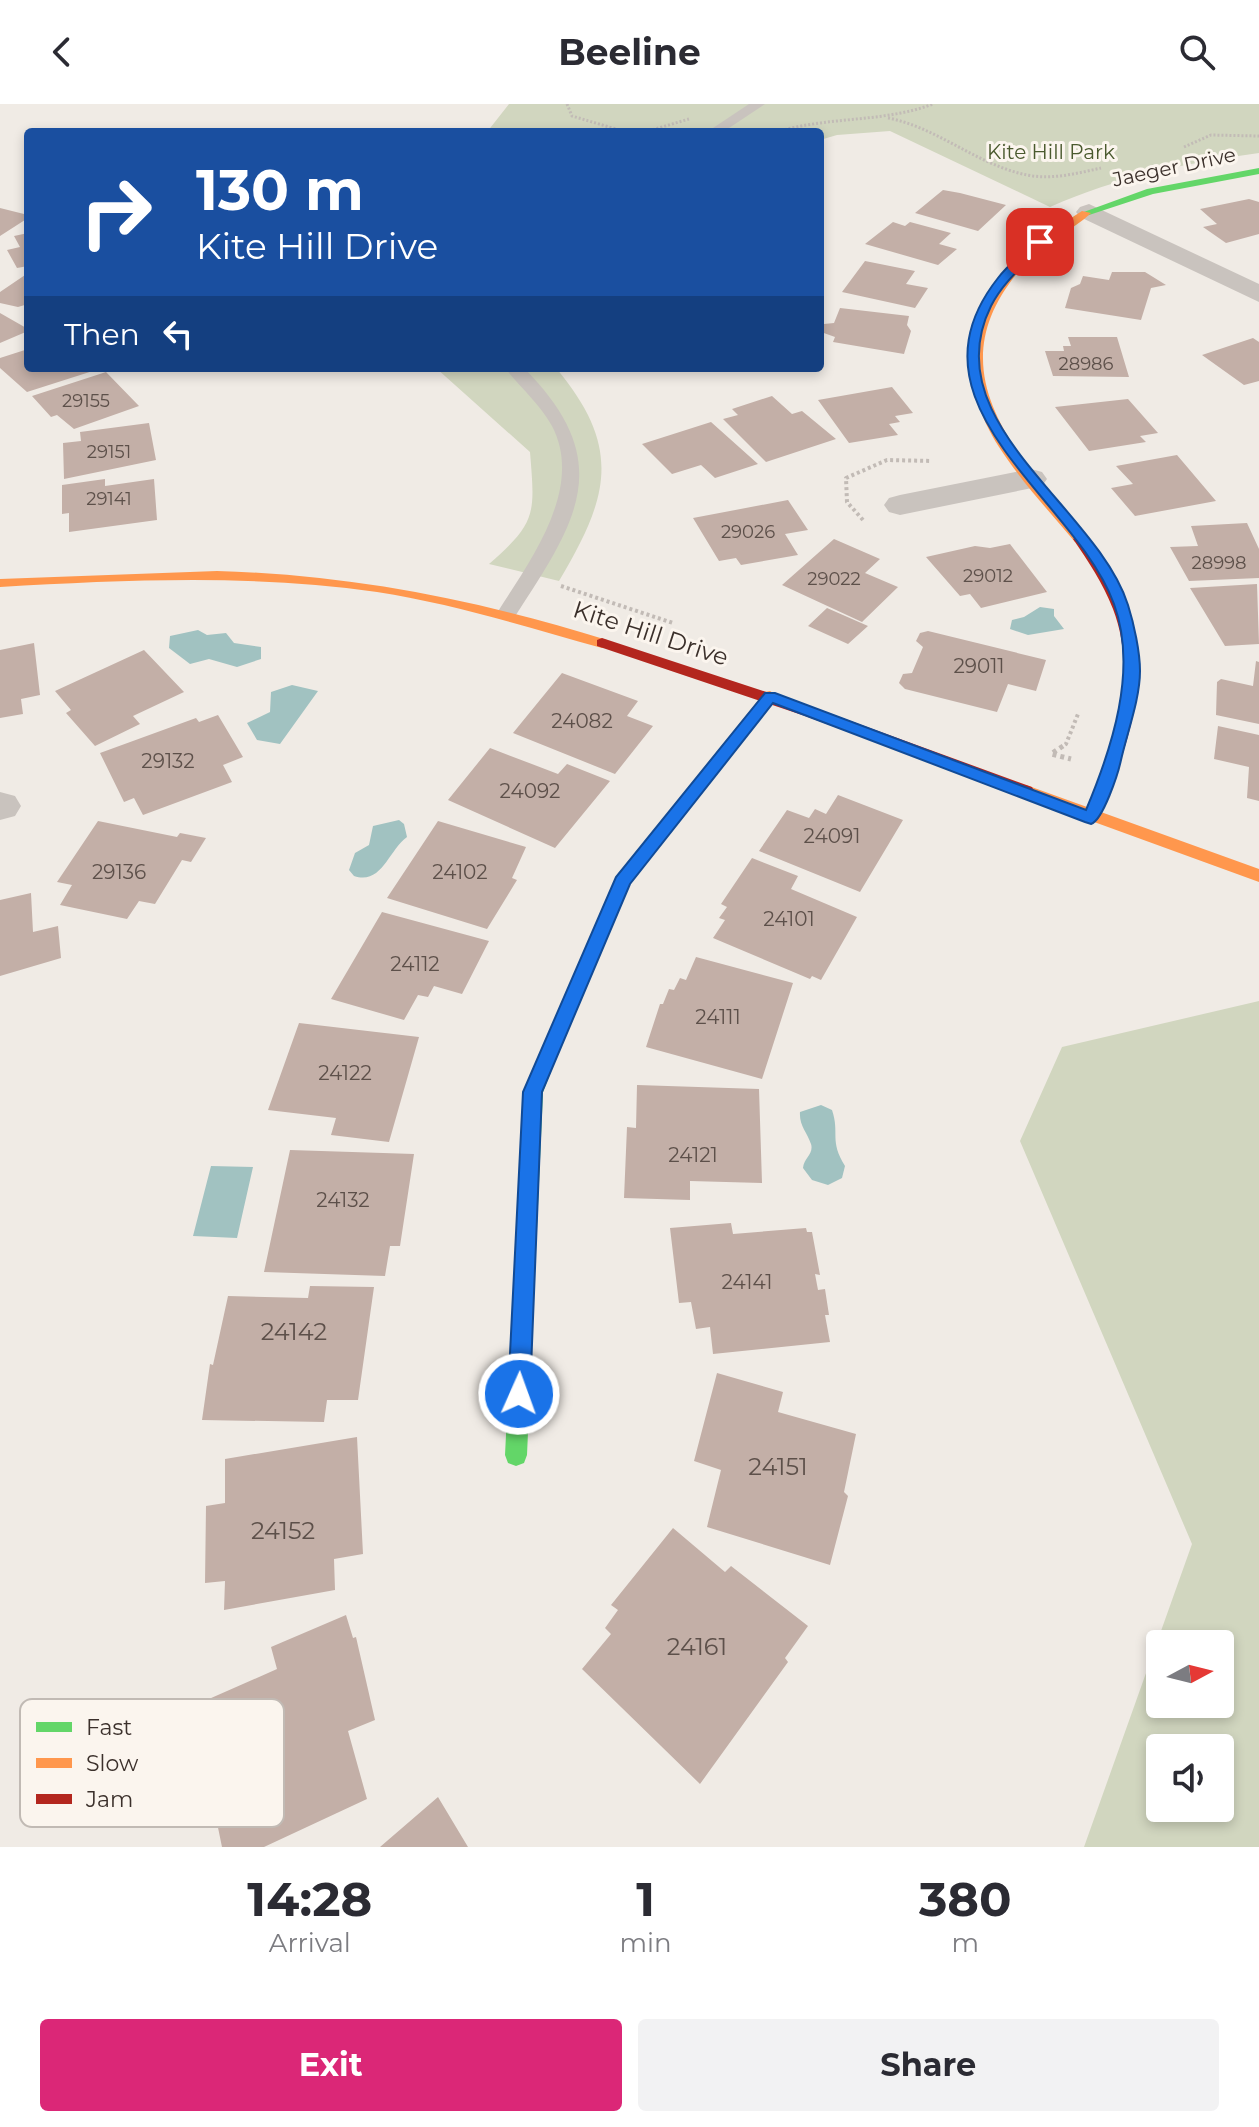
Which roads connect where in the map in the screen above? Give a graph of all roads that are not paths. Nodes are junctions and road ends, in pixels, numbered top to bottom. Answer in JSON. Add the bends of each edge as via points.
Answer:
{"nodes":[{"id":1,"x":758,"y":104,"type":"edge"},
{"id":2,"x":720,"y":128,"type":"edge"},
{"id":3,"x":1259,"y":171,"type":"edge"},
{"id":4,"x":1089,"y":212,"type":"junction"},
{"id":5,"x":1259,"y":294,"type":"edge"},
{"id":6,"x":518,"y":372,"type":"edge"},
{"id":7,"x":1031,"y":479,"type":"junction"},
{"id":8,"x":900,"y":505,"type":"dead end"},
{"id":9,"x":0,"y":583,"type":"edge"},
{"id":10,"x":507,"y":613,"type":"junction"},
{"id":11,"x":770,"y":696,"type":"junction"},
{"id":12,"x":1091,"y":818,"type":"junction"},
{"id":13,"x":1259,"y":876,"type":"edge"},
{"id":14,"x":516,"y":1455,"type":"dead end"}],
"edges":[{"from":1,"to":2,"type":"lane"},
{"from":3,"to":4,"type":"street","name":"Jaeger Drive","via":[[1161,189]]},
{"from":4,"to":5,"type":"street"},
{"from":4,"to":7,"type":"street","name":"Jaeger Drive","via":[[1055,229],[1010,271],[985,307],[975,336],[974,366],[983,404],[1002,442]]},
{"from":6,"to":10,"type":"lane","via":[[552,405],[570,442],[572,480],[555,538]]},
{"from":7,"to":8,"type":"street"},
{"from":7,"to":12,"type":"street","name":"Jaeger Drive","via":[[1085,541],[1121,604],[1133,672],[1111,770]]},
{"from":9,"to":10,"type":"street","name":"Kite Hill Drive","via":[[158,573],[284,576]]},
{"from":10,"to":11,"type":"street","name":"Kite Hill Drive"},
{"from":11,"to":12,"type":"street","name":"Kite Hill Drive"},
{"from":11,"to":14,"type":"street","via":[[622,882],[533,1092]]},
{"from":12,"to":13,"type":"street","name":"Kite Hill Drive"}]}
